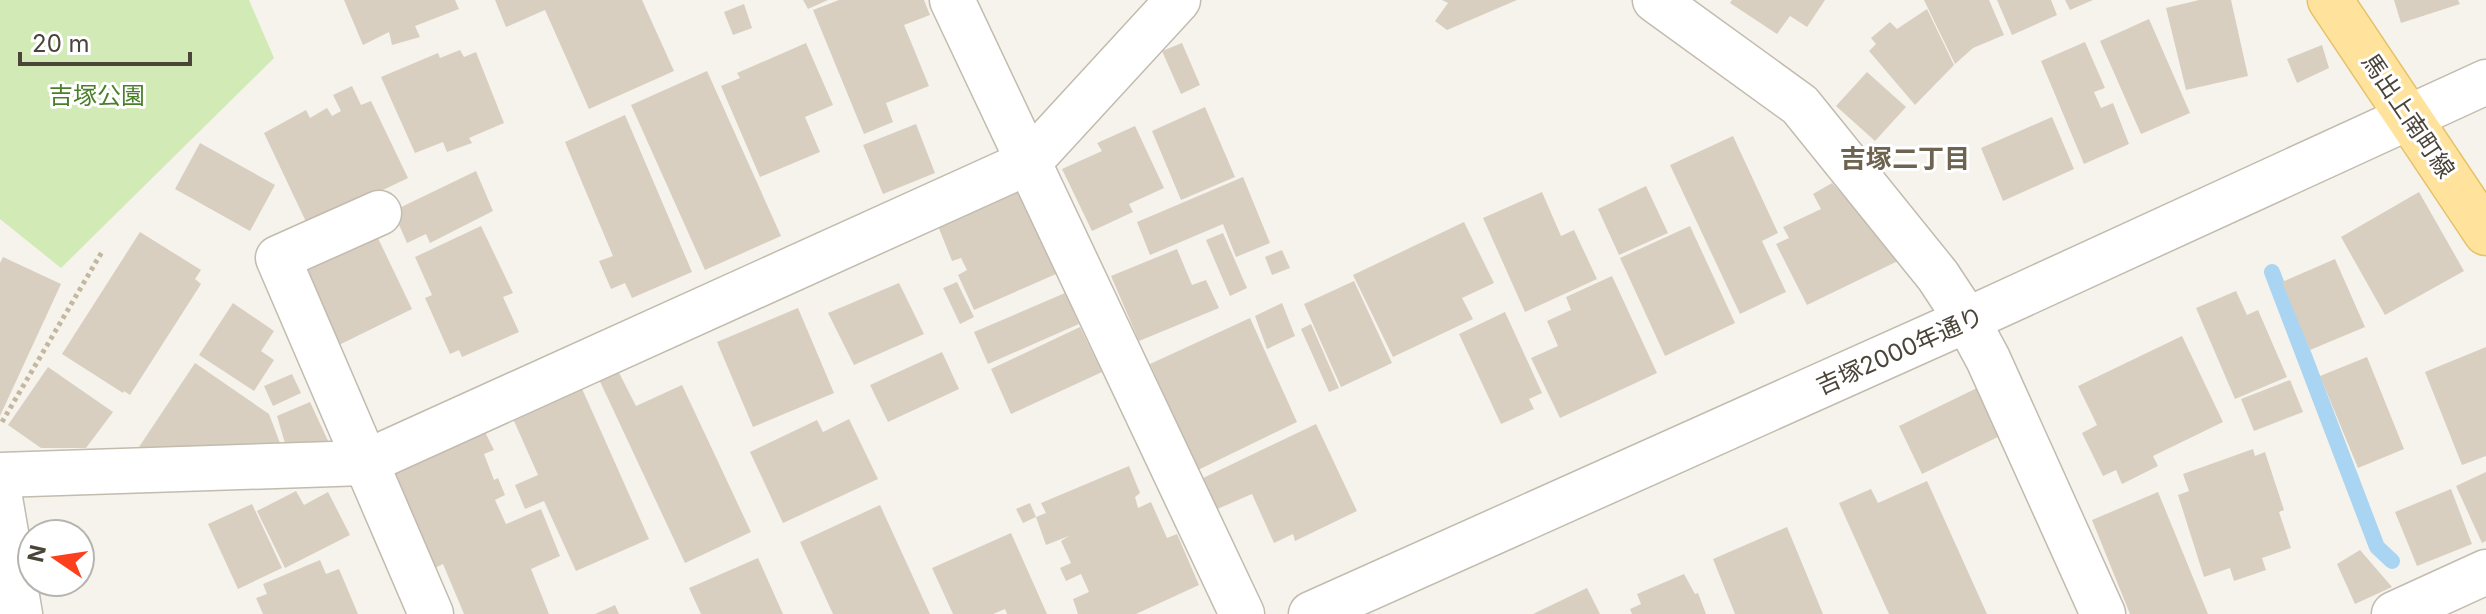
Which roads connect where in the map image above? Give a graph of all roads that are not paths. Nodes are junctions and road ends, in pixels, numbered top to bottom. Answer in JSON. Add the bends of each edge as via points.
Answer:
{"nodes":[{"id":1,"x":952,"y":0,"type":"edge"},
{"id":2,"x":1178,"y":0,"type":"edge"},
{"id":3,"x":1655,"y":0,"type":"edge"},
{"id":4,"x":2330,"y":0,"type":"edge"},
{"id":5,"x":2486,"y":82,"type":"edge"},
{"id":6,"x":2408,"y":119,"type":"junction"},
{"id":7,"x":1029,"y":162,"type":"junction"},
{"id":8,"x":379,"y":213,"type":"dead end"},
{"id":9,"x":2486,"y":233,"type":"edge"},
{"id":10,"x":1967,"y":320,"type":"junction"},
{"id":11,"x":364,"y":463,"type":"junction"},
{"id":12,"x":0,"y":475,"type":"edge"},
{"id":13,"x":0,"y":498,"type":"edge"},
{"id":14,"x":2486,"y":572,"type":"edge"},
{"id":15,"x":20,"y":614,"type":"edge"},
{"id":16,"x":431,"y":614,"type":"edge"},
{"id":17,"x":1242,"y":614,"type":"edge"},
{"id":18,"x":1311,"y":614,"type":"edge"},
{"id":19,"x":2103,"y":614,"type":"edge"},
{"id":20,"x":2394,"y":614,"type":"edge"}],
"edges":[{"from":1,"to":7,"type":"street"},
{"from":2,"to":7,"type":"street"},
{"from":3,"to":10,"type":"street","via":[[1800,105],[1938,276]]},
{"from":4,"to":6,"type":"main road","name":"馬出上南町線"},
{"from":5,"to":6,"type":"street","name":"吉塚2000年通り"},
{"from":6,"to":9,"type":"main road","name":"馬出上南町線"},
{"from":6,"to":10,"type":"street","name":"吉塚2000年通り"},
{"from":7,"to":11,"type":"street"},
{"from":7,"to":17,"type":"street"},
{"from":8,"to":11,"type":"street","via":[[278,258]]},
{"from":10,"to":18,"type":"street","name":"吉塚2000年通り"},
{"from":10,"to":19,"type":"street"},
{"from":11,"to":12,"type":"street"},
{"from":11,"to":16,"type":"street"},
{"from":13,"to":15,"type":"street"},
{"from":14,"to":20,"type":"street"}]}
